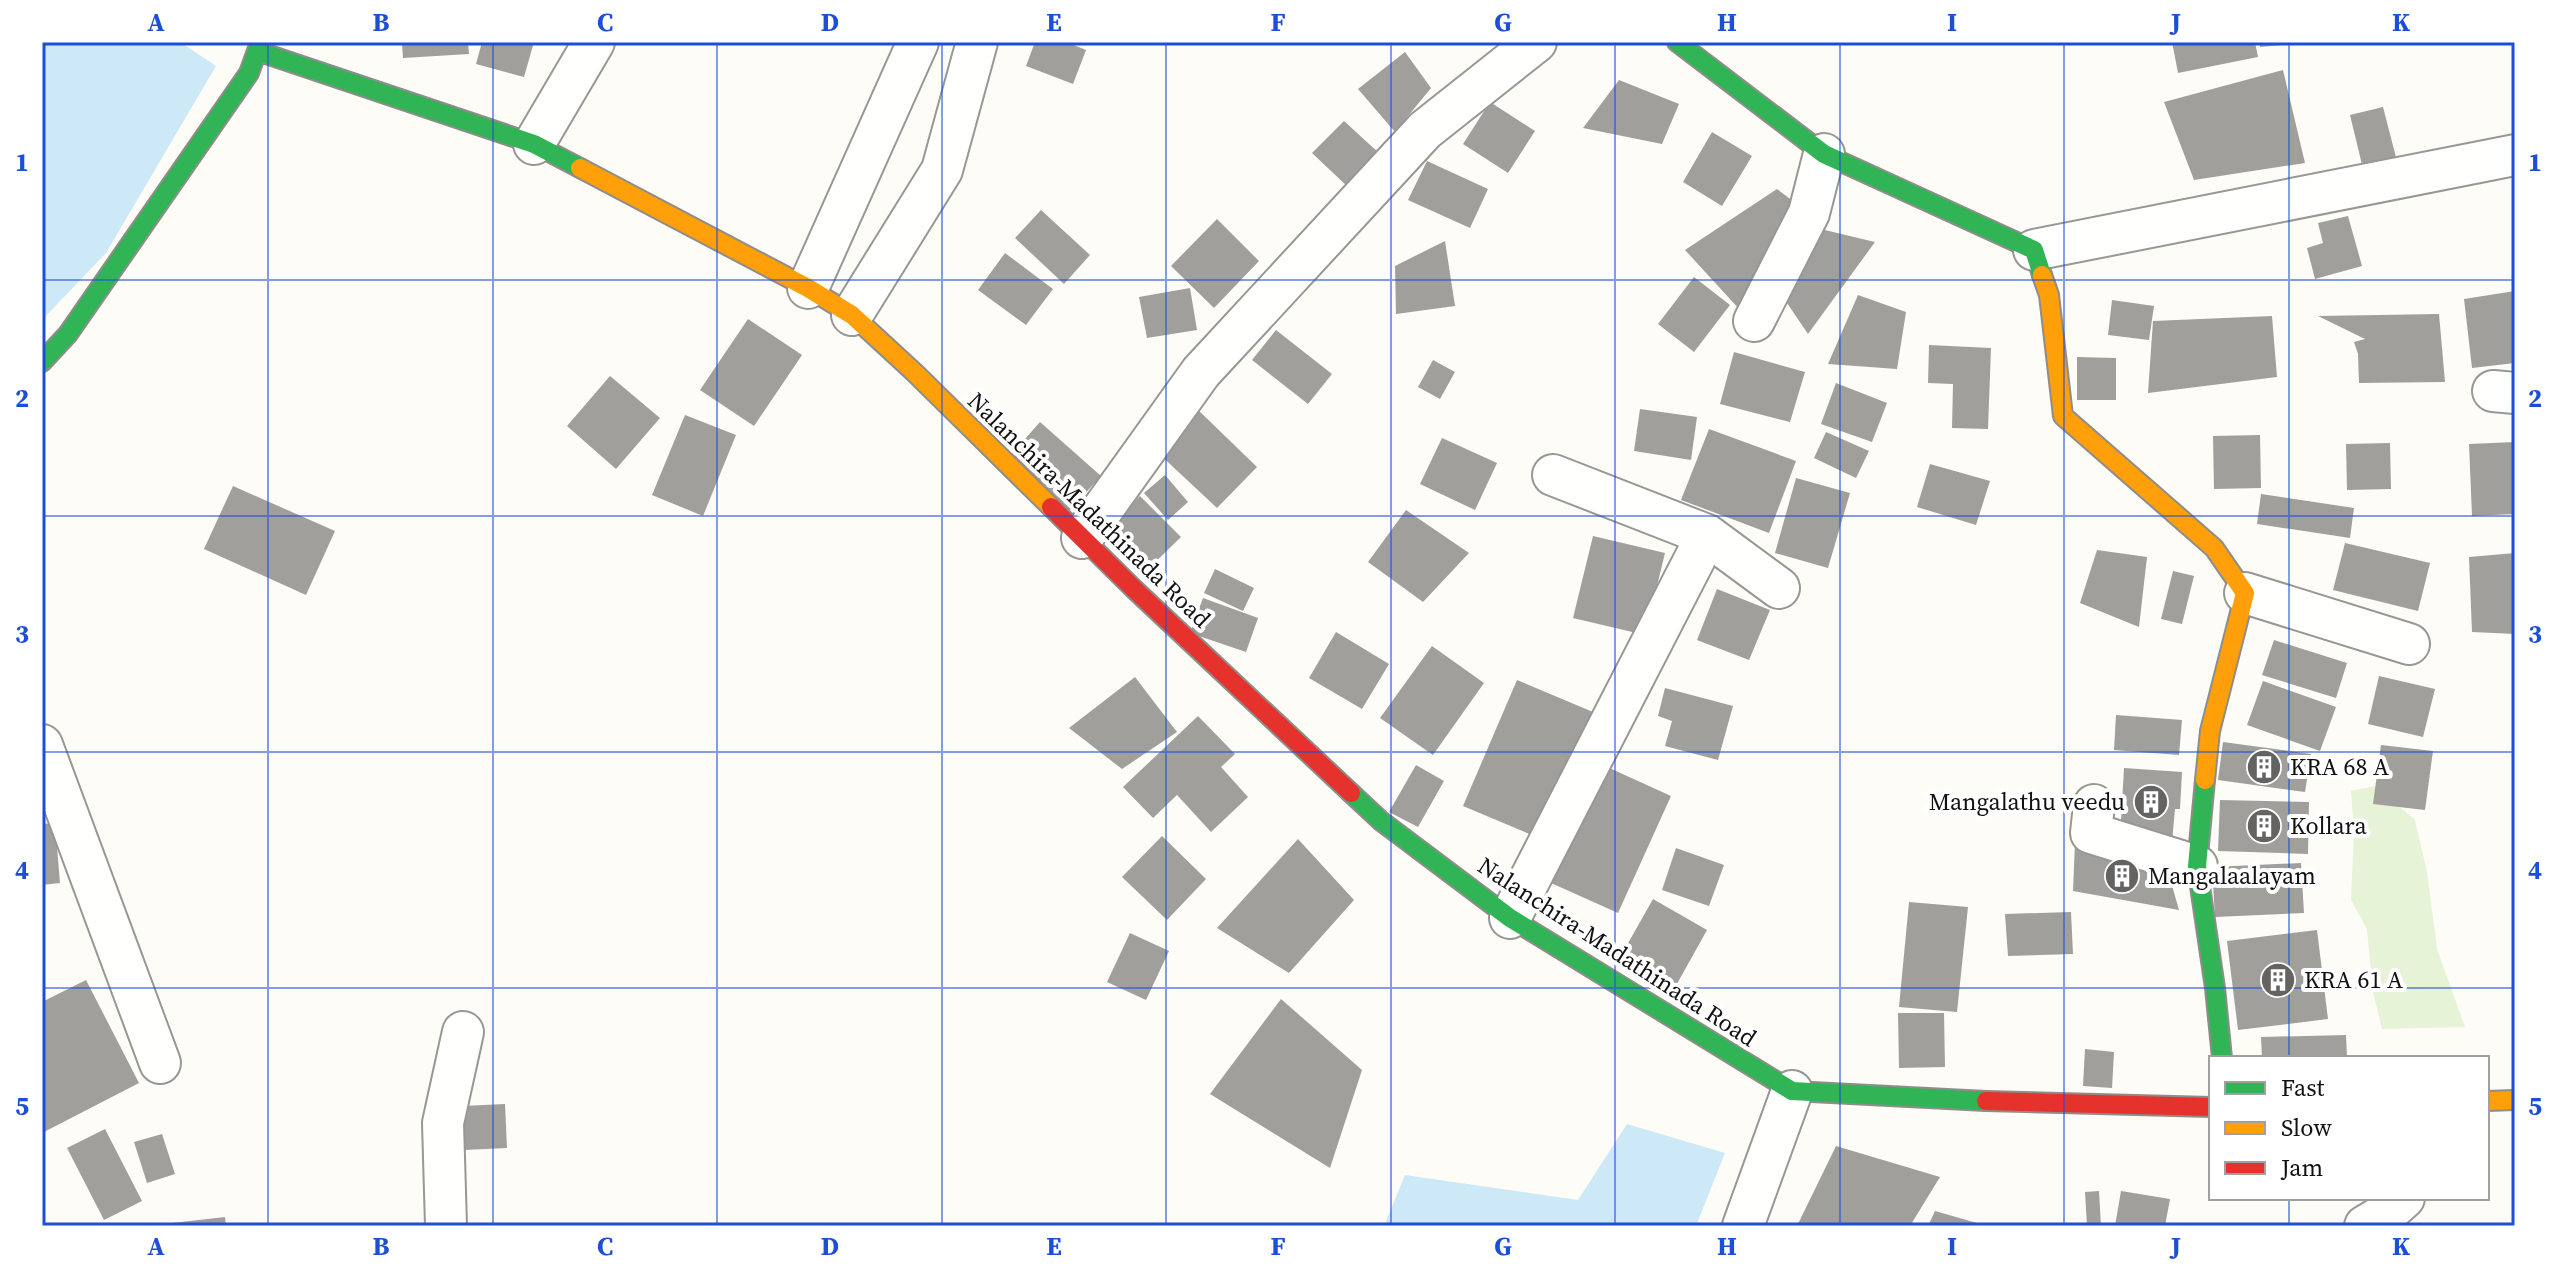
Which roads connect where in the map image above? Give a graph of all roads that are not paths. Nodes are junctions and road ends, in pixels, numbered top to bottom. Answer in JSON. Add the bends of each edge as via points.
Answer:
{"nodes":[{"id":1,"x":594,"y":42,"type":"edge"},
{"id":2,"x":918,"y":42,"type":"edge"},
{"id":3,"x":977,"y":42,"type":"edge"},
{"id":4,"x":1536,"y":42,"type":"edge"},
{"id":5,"x":1677,"y":42,"type":"edge"},
{"id":6,"x":252,"y":47,"type":"edge"},
{"id":7,"x":534,"y":144,"type":"junction"},
{"id":8,"x":1824,"y":154,"type":"junction"},
{"id":9,"x":2515,"y":155,"type":"edge"},
{"id":10,"x":2034,"y":250,"type":"junction"},
{"id":11,"x":808,"y":288,"type":"junction"},
{"id":12,"x":852,"y":315,"type":"junction"},
{"id":13,"x":1754,"y":321,"type":"dead end"},
{"id":14,"x":42,"y":362,"type":"edge"},
{"id":15,"x":1553,"y":475,"type":"dead end"},
{"id":16,"x":1707,"y":535,"type":"junction"},
{"id":17,"x":1082,"y":538,"type":"junction"},
{"id":18,"x":1779,"y":588,"type":"dead end"},
{"id":19,"x":2245,"y":593,"type":"junction"},
{"id":20,"x":2409,"y":644,"type":"dead end"},
{"id":21,"x":42,"y":745,"type":"edge"},
{"id":22,"x":2094,"y":805,"type":"dead end"},
{"id":23,"x":2197,"y":866,"type":"junction"},
{"id":24,"x":1510,"y":918,"type":"junction"},
{"id":25,"x":463,"y":1032,"type":"dead end"},
{"id":26,"x":2222,"y":1056,"type":"edge"},
{"id":27,"x":160,"y":1063,"type":"dead end"},
{"id":28,"x":1792,"y":1091,"type":"junction"},
{"id":29,"x":2515,"y":1100,"type":"edge"},
{"id":30,"x":2489,"y":1101,"type":"edge"},
{"id":31,"x":2209,"y":1107,"type":"edge"},
{"id":32,"x":2402,"y":1200,"type":"edge"},
{"id":33,"x":446,"y":1226,"type":"edge"},
{"id":34,"x":1743,"y":1226,"type":"edge"},
{"id":35,"x":2365,"y":1226,"type":"edge"}],
"edges":[{"from":1,"to":7,"type":"street"},
{"from":2,"to":11,"type":"street"},
{"from":3,"to":12,"type":"street","via":[[942,170]]},
{"from":4,"to":17,"type":"street","via":[[1425,130],[1201,372]]},
{"from":5,"to":8,"type":"street"},
{"from":6,"to":7,"type":"street","name":"Nalanchira-Madathinada Road"},
{"from":6,"to":14,"type":"street","name":"Nalanchira-Madathinada Road","via":[[249,73],[68,334]]},
{"from":7,"to":11,"type":"street","name":"Nalanchira-Madathinada Road"},
{"from":8,"to":10,"type":"street"},
{"from":8,"to":13,"type":"street","via":[[1809,213]]},
{"from":9,"to":10,"type":"street"},
{"from":10,"to":19,"type":"street","via":[[2049,295],[2063,416],[2214,548]]},
{"from":11,"to":12,"type":"street","name":"Nalanchira-Madathinada Road"},
{"from":12,"to":17,"type":"street","name":"Nalanchira-Madathinada Road"},
{"from":15,"to":16,"type":"street"},
{"from":16,"to":18,"type":"street"},
{"from":16,"to":24,"type":"street"},
{"from":17,"to":24,"type":"street","name":"Nalanchira-Madathinada Road","via":[[1381,821]]},
{"from":19,"to":20,"type":"street"},
{"from":19,"to":23,"type":"street","via":[[2210,731]]},
{"from":21,"to":27,"type":"street"},
{"from":22,"to":23,"type":"street","via":[[2091,833]]},
{"from":23,"to":26,"type":"street"},
{"from":24,"to":28,"type":"street","name":"Nalanchira-Madathinada Road"},
{"from":25,"to":33,"type":"street","via":[[443,1123]]},
{"from":28,"to":31,"type":"street","name":"Nalanchira-Madathinada Road"},
{"from":28,"to":34,"type":"street"},
{"from":29,"to":30,"type":"street"},
{"from":32,"to":35,"type":"street"}]}
